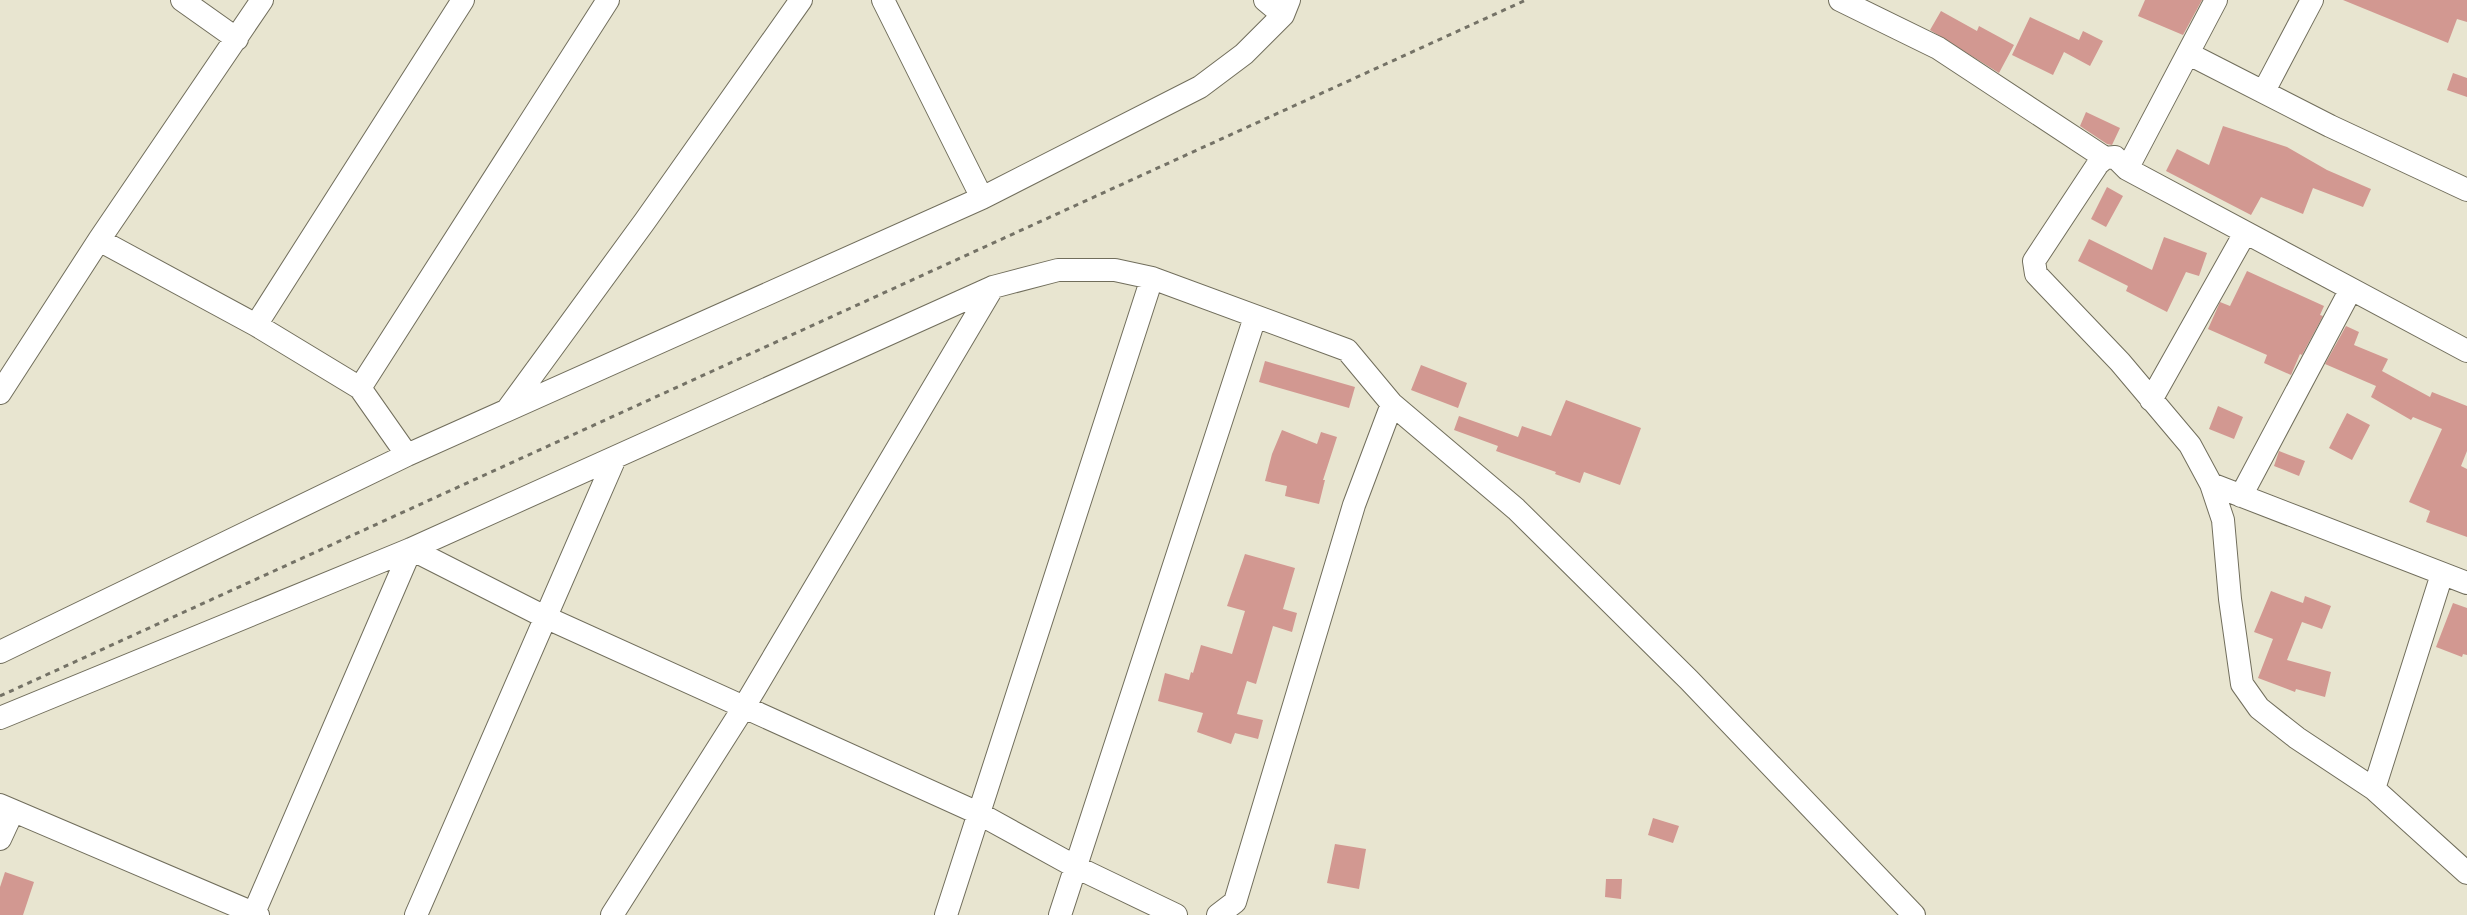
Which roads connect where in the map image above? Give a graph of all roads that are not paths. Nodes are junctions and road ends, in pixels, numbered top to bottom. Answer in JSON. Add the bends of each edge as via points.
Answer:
{"nodes":[{"id":1,"x":182,"y":0,"type":"edge"},
{"id":2,"x":262,"y":0,"type":"edge"},
{"id":3,"x":463,"y":0,"type":"edge"},
{"id":4,"x":608,"y":0,"type":"edge"},
{"id":5,"x":802,"y":0,"type":"edge"},
{"id":6,"x":883,"y":0,"type":"edge"},
{"id":7,"x":1265,"y":0,"type":"edge"},
{"id":8,"x":1840,"y":0,"type":"edge"},
{"id":9,"x":2216,"y":0,"type":"edge"},
{"id":10,"x":2312,"y":0,"type":"edge"},
{"id":11,"x":1286,"y":8,"type":"edge"},
{"id":12,"x":237,"y":39,"type":"junction"},
{"id":13,"x":2189,"y":54,"type":"junction"},
{"id":14,"x":2264,"y":91,"type":"junction"},
{"id":15,"x":2105,"y":158,"type":"junction"},
{"id":16,"x":2127,"y":169,"type":"junction"},
{"id":17,"x":2467,"y":190,"type":"edge"},
{"id":18,"x":982,"y":198,"type":"junction"},
{"id":19,"x":2245,"y":233,"type":"junction"},
{"id":20,"x":99,"y":240,"type":"junction"},
{"id":21,"x":1152,"y":278,"type":"junction"},
{"id":22,"x":993,"y":286,"type":"junction"},
{"id":23,"x":2351,"y":289,"type":"junction"},
{"id":24,"x":1255,"y":317,"type":"junction"},
{"id":25,"x":256,"y":325,"type":"junction"},
{"id":26,"x":2467,"y":351,"type":"edge"},
{"id":27,"x":360,"y":388,"type":"junction"},
{"id":28,"x":0,"y":393,"type":"edge"},
{"id":29,"x":2151,"y":400,"type":"junction"},
{"id":30,"x":1392,"y":404,"type":"junction"},
{"id":31,"x":506,"y":411,"type":"junction"},
{"id":32,"x":407,"y":455,"type":"junction"},
{"id":33,"x":615,"y":458,"type":"junction"},
{"id":34,"x":2211,"y":484,"type":"junction"},
{"id":35,"x":2241,"y":496,"type":"junction"},
{"id":36,"x":411,"y":549,"type":"junction"},
{"id":37,"x":2442,"y":574,"type":"junction"},
{"id":38,"x":2467,"y":583,"type":"edge"},
{"id":39,"x":545,"y":617,"type":"junction"},
{"id":40,"x":0,"y":652,"type":"edge"},
{"id":41,"x":744,"y":708,"type":"junction"},
{"id":42,"x":0,"y":718,"type":"edge"},
{"id":43,"x":2374,"y":789,"type":"junction"},
{"id":44,"x":7,"y":808,"type":"edge"},
{"id":45,"x":978,"y":813,"type":"junction"},
{"id":46,"x":0,"y":839,"type":"edge"},
{"id":47,"x":1076,"y":867,"type":"junction"},
{"id":48,"x":2467,"y":873,"type":"edge"},
{"id":49,"x":255,"y":914,"type":"edge"},
{"id":50,"x":416,"y":915,"type":"edge"},
{"id":51,"x":612,"y":915,"type":"edge"},
{"id":52,"x":946,"y":915,"type":"edge"},
{"id":53,"x":1060,"y":915,"type":"edge"},
{"id":54,"x":1176,"y":915,"type":"edge"},
{"id":55,"x":1218,"y":915,"type":"edge"},
{"id":56,"x":1914,"y":915,"type":"edge"}],
"edges":[{"from":1,"to":12,"type":"street"},
{"from":2,"to":12,"type":"street"},
{"from":3,"to":25,"type":"street"},
{"from":4,"to":27,"type":"street"},
{"from":5,"to":31,"type":"street"},
{"from":6,"to":18,"type":"street"},
{"from":7,"to":11,"type":"street"},
{"from":8,"to":15,"type":"street","via":[[1938,48]]},
{"from":9,"to":13,"type":"street"},
{"from":10,"to":14,"type":"street"},
{"from":11,"to":18,"type":"street","via":[[1244,54],[1200,87]]},
{"from":12,"to":20,"type":"street"},
{"from":13,"to":14,"type":"street"},
{"from":13,"to":16,"type":"street"},
{"from":14,"to":17,"type":"street","via":[[2330,126]]},
{"from":15,"to":16,"type":"street","via":[[2115,157]]},
{"from":15,"to":29,"type":"street","via":[[2098,164],[2034,261],[2036,274],[2120,362]]},
{"from":16,"to":19,"type":"street"},
{"from":18,"to":31,"type":"street"},
{"from":19,"to":23,"type":"street"},
{"from":19,"to":29,"type":"street"},
{"from":20,"to":25,"type":"street"},
{"from":20,"to":28,"type":"street"},
{"from":21,"to":22,"type":"street","via":[[1115,270],[1058,270]]},
{"from":21,"to":24,"type":"street"},
{"from":21,"to":45,"type":"street"},
{"from":22,"to":33,"type":"street"},
{"from":22,"to":41,"type":"street"},
{"from":23,"to":26,"type":"street"},
{"from":23,"to":35,"type":"street"},
{"from":24,"to":30,"type":"street","via":[[1347,350]]},
{"from":24,"to":47,"type":"street"},
{"from":25,"to":27,"type":"street"},
{"from":27,"to":32,"type":"street"},
{"from":29,"to":34,"type":"street","via":[[2190,445]]},
{"from":30,"to":55,"type":"street","via":[[1354,505],[1234,902]]},
{"from":30,"to":56,"type":"street","via":[[1516,509],[1689,680]]},
{"from":31,"to":32,"type":"street"},
{"from":32,"to":40,"type":"street"},
{"from":33,"to":36,"type":"street"},
{"from":33,"to":39,"type":"street"},
{"from":34,"to":35,"type":"street"},
{"from":34,"to":43,"type":"street","via":[[2223,520],[2230,599],[2242,684],[2259,708],[2275,721]]},
{"from":35,"to":37,"type":"street"},
{"from":36,"to":39,"type":"street"},
{"from":36,"to":42,"type":"street"},
{"from":36,"to":49,"type":"street"},
{"from":37,"to":38,"type":"street"},
{"from":37,"to":43,"type":"street"},
{"from":39,"to":41,"type":"street"},
{"from":39,"to":50,"type":"street"},
{"from":41,"to":45,"type":"street"},
{"from":41,"to":51,"type":"street"},
{"from":43,"to":48,"type":"street"},
{"from":44,"to":46,"type":"street"},
{"from":44,"to":49,"type":"street"},
{"from":45,"to":47,"type":"street"},
{"from":45,"to":52,"type":"street"},
{"from":47,"to":53,"type":"street"},
{"from":47,"to":54,"type":"street"}]}
